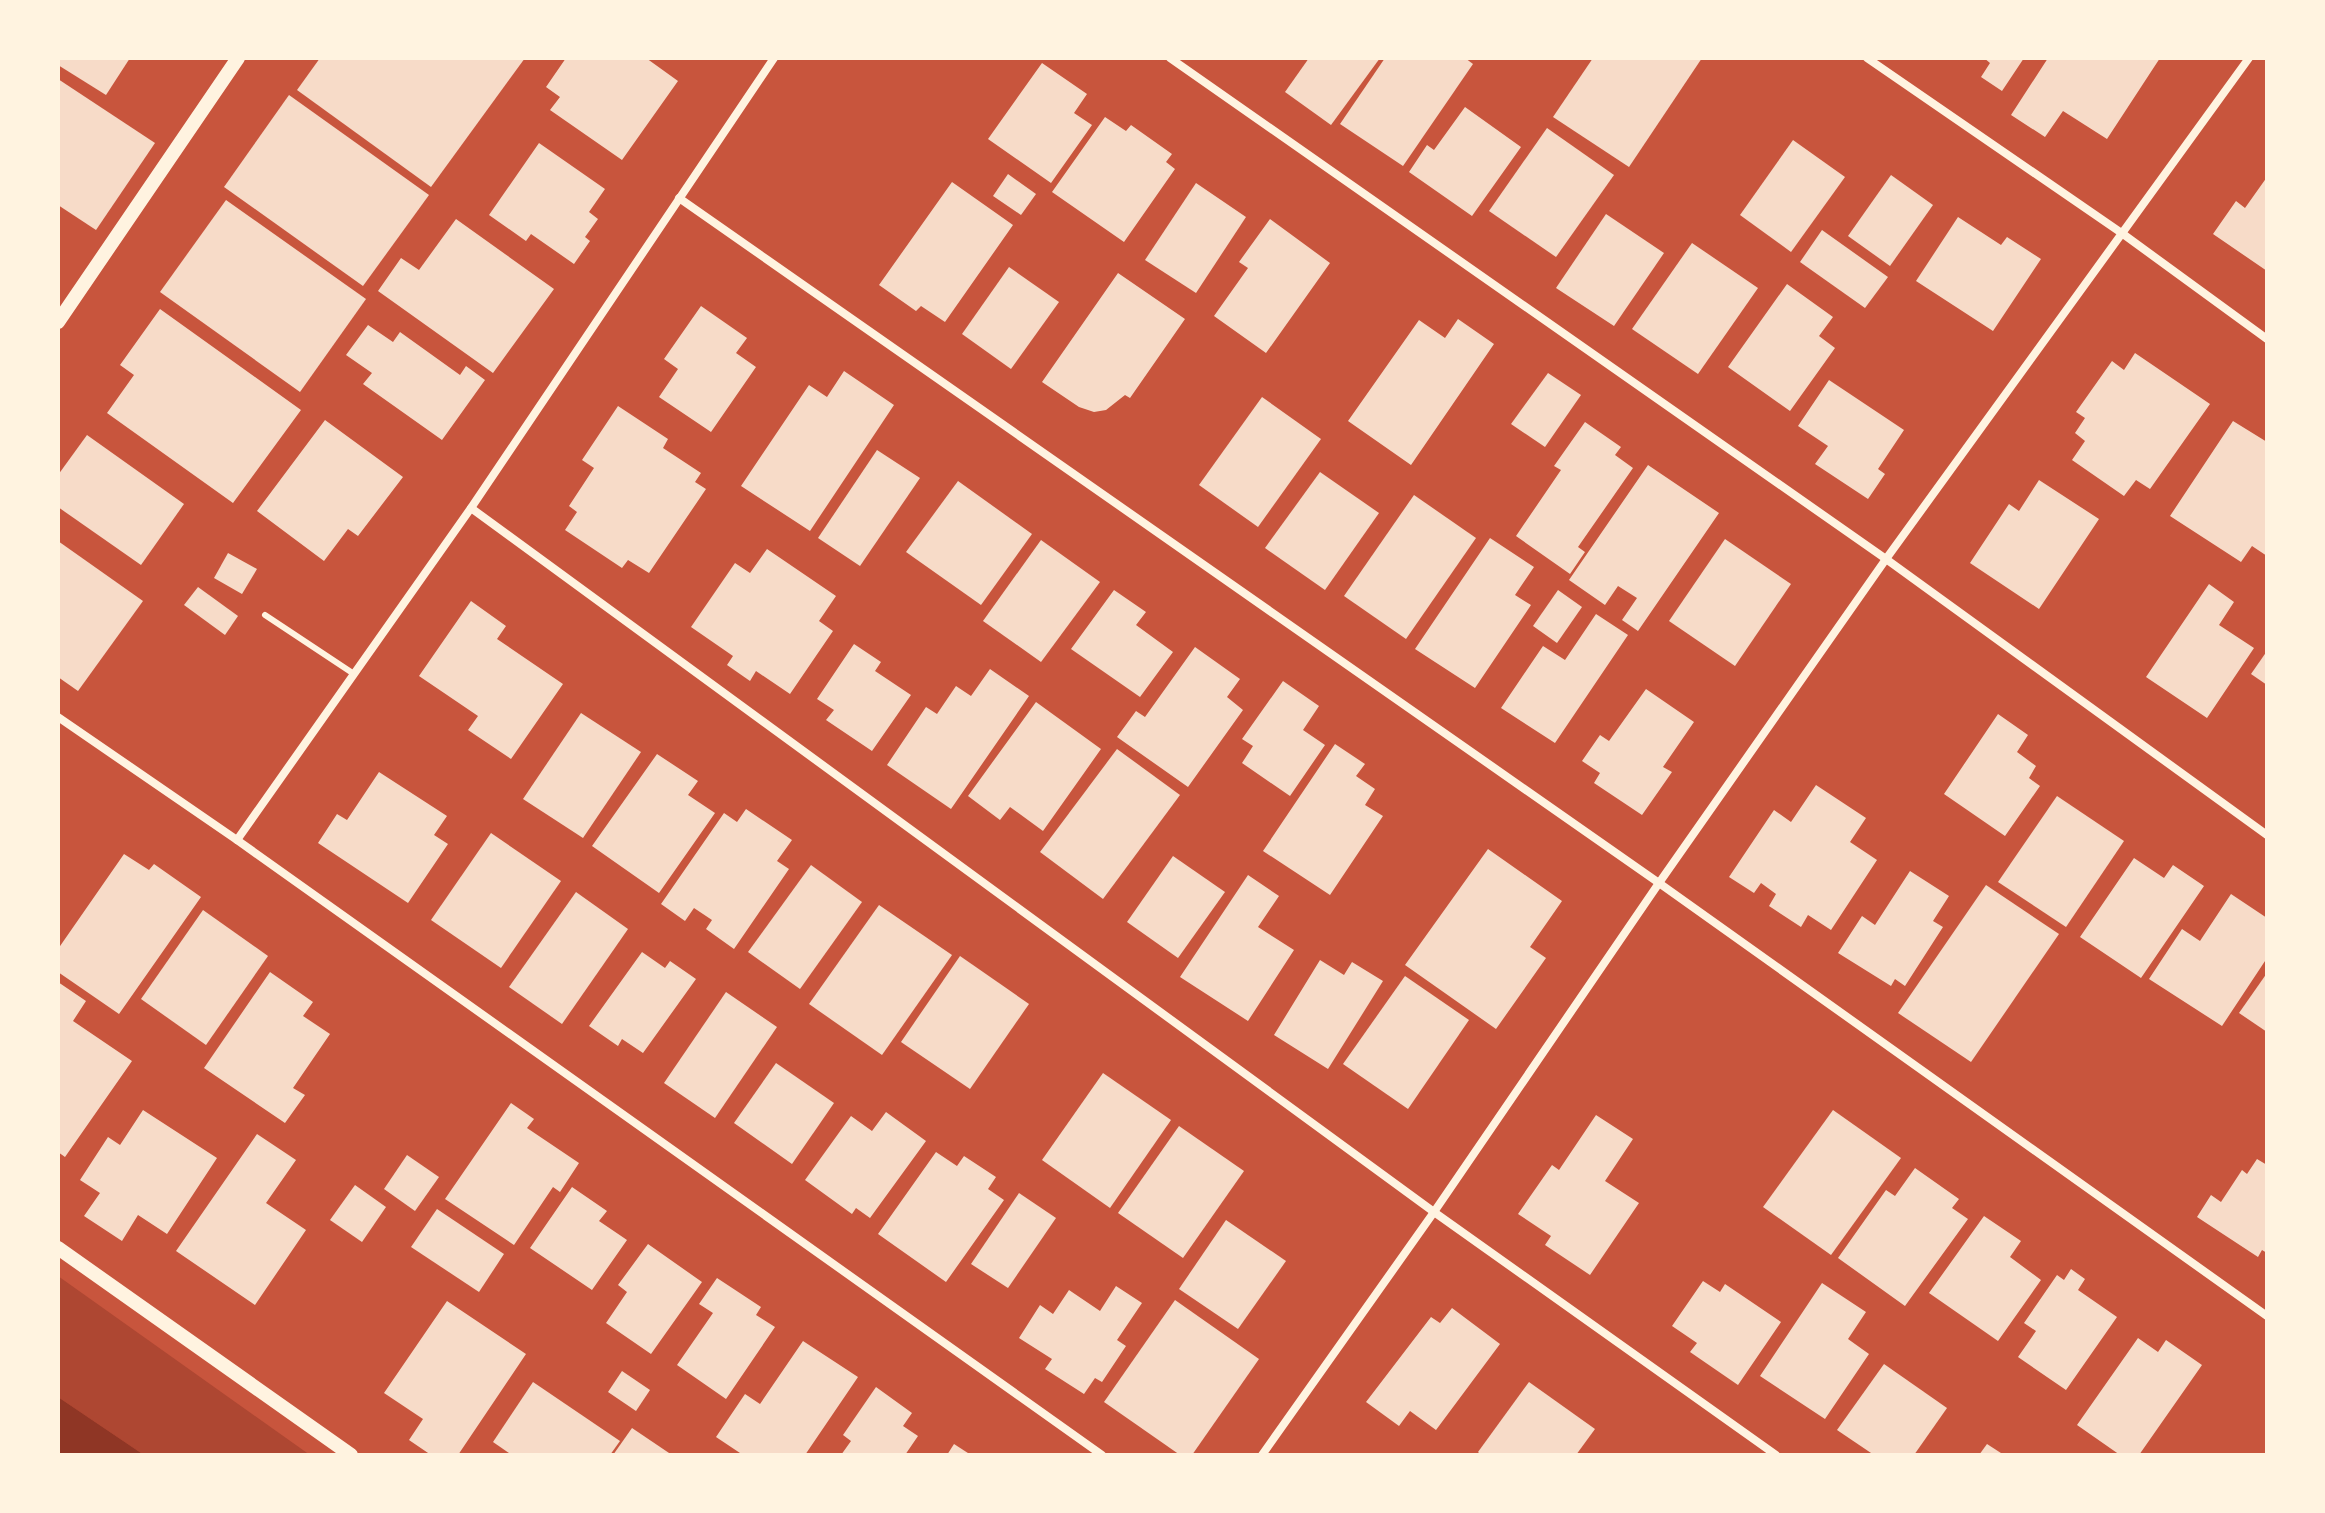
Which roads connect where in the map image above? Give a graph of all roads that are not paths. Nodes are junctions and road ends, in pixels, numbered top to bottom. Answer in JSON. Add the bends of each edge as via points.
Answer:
{"nodes":[{"id":1,"x":238,"y":58,"type":"edge"},
{"id":2,"x":774,"y":58,"type":"edge"},
{"id":3,"x":1170,"y":58,"type":"edge"},
{"id":4,"x":1867,"y":58,"type":"edge"},
{"id":5,"x":2249,"y":58,"type":"edge"},
{"id":6,"x":679,"y":198,"type":"junction"},
{"id":7,"x":2123,"y":234,"type":"junction"},
{"id":8,"x":58,"y":322,"type":"edge"},
{"id":9,"x":2267,"y":339,"type":"edge"},
{"id":10,"x":471,"y":508,"type":"junction"},
{"id":11,"x":1886,"y":559,"type":"junction"},
{"id":12,"x":265,"y":615,"type":"dead end"},
{"id":13,"x":354,"y":674,"type":"junction"},
{"id":14,"x":58,"y":717,"type":"edge"},
{"id":15,"x":2267,"y":835,"type":"edge"},
{"id":16,"x":237,"y":840,"type":"junction"},
{"id":17,"x":1659,"y":883,"type":"junction"},
{"id":18,"x":1434,"y":1212,"type":"junction"},
{"id":19,"x":58,"y":1248,"type":"edge"},
{"id":20,"x":2267,"y":1316,"type":"edge"},
{"id":21,"x":351,"y":1455,"type":"edge"},
{"id":22,"x":1102,"y":1455,"type":"edge"},
{"id":23,"x":1262,"y":1455,"type":"edge"},
{"id":24,"x":1776,"y":1455,"type":"edge"}],
"edges":[{"from":1,"to":8,"type":"street"},
{"from":2,"to":6,"type":"street"},
{"from":3,"to":11,"type":"street"},
{"from":4,"to":7,"type":"street"},
{"from":5,"to":7,"type":"street"},
{"from":6,"to":10,"type":"street"},
{"from":6,"to":17,"type":"street"},
{"from":7,"to":9,"type":"street"},
{"from":7,"to":11,"type":"street"},
{"from":10,"to":13,"type":"street"},
{"from":10,"to":18,"type":"street"},
{"from":11,"to":15,"type":"street"},
{"from":11,"to":17,"type":"street"},
{"from":12,"to":13,"type":"lane"},
{"from":13,"to":16,"type":"street"},
{"from":14,"to":16,"type":"street"},
{"from":16,"to":22,"type":"street"},
{"from":17,"to":18,"type":"street"},
{"from":17,"to":20,"type":"street"},
{"from":18,"to":23,"type":"street"},
{"from":18,"to":24,"type":"street"},
{"from":19,"to":21,"type":"street"}]}
